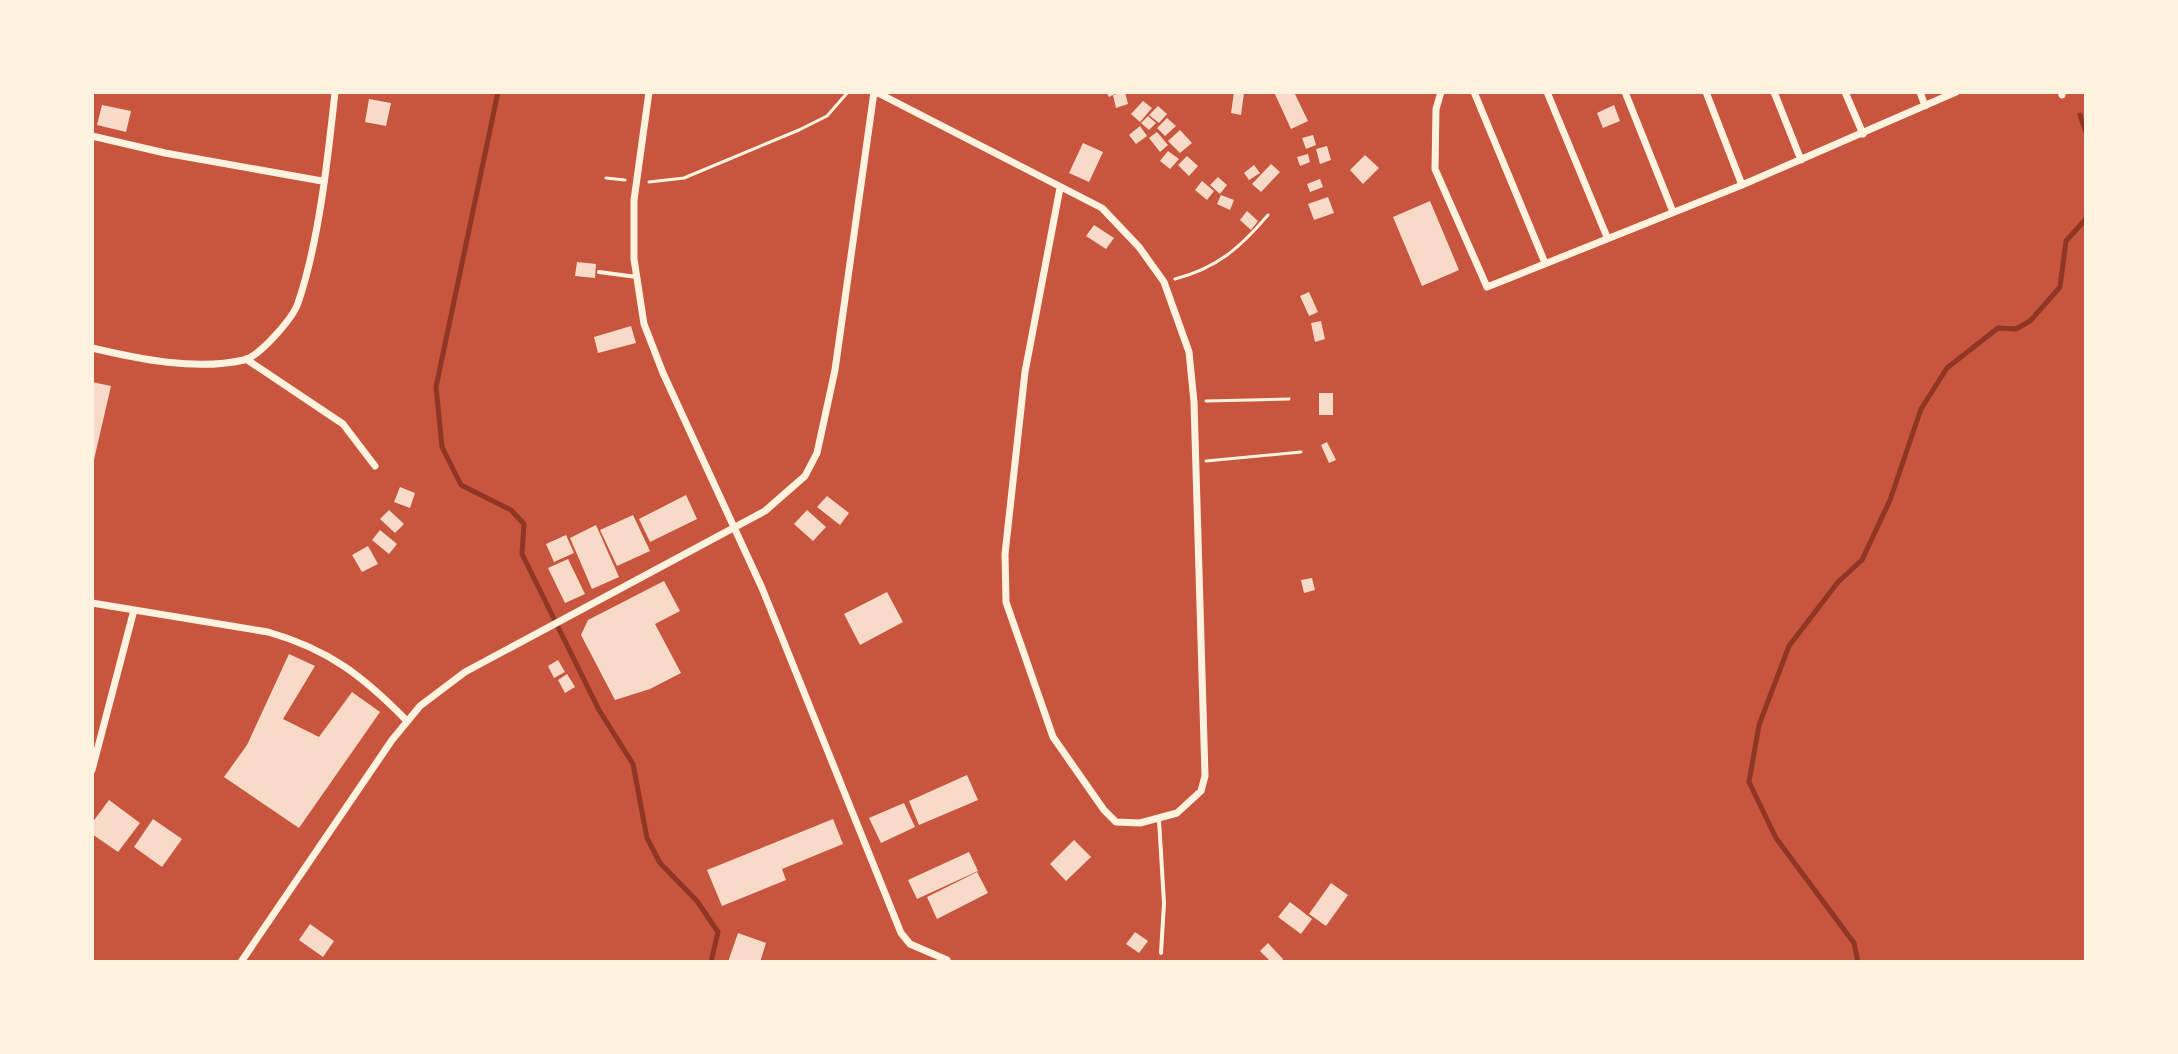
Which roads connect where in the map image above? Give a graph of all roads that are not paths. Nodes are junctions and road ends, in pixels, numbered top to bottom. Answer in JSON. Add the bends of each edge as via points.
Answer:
{"nodes":[{"id":1,"x":335,"y":92,"type":"edge"},
{"id":2,"x":649,"y":92,"type":"edge"},
{"id":3,"x":875,"y":92,"type":"edge"},
{"id":4,"x":1441,"y":92,"type":"edge"},
{"id":5,"x":1474,"y":92,"type":"edge"},
{"id":6,"x":1547,"y":92,"type":"edge"},
{"id":7,"x":1625,"y":92,"type":"edge"},
{"id":8,"x":1706,"y":92,"type":"edge"},
{"id":9,"x":1774,"y":92,"type":"edge"},
{"id":10,"x":1845,"y":92,"type":"edge"},
{"id":11,"x":1920,"y":92,"type":"edge"},
{"id":12,"x":1956,"y":92,"type":"edge"},
{"id":13,"x":1925,"y":106,"type":"junction"},
{"id":14,"x":1863,"y":134,"type":"junction"},
{"id":15,"x":92,"y":136,"type":"edge"},
{"id":16,"x":1801,"y":160,"type":"junction"},
{"id":17,"x":322,"y":181,"type":"junction"},
{"id":18,"x":1742,"y":185,"type":"junction"},
{"id":19,"x":1060,"y":188,"type":"junction"},
{"id":20,"x":1673,"y":212,"type":"junction"},
{"id":21,"x":1607,"y":237,"type":"junction"},
{"id":22,"x":1545,"y":263,"type":"junction"},
{"id":23,"x":599,"y":272,"type":"dead end"},
{"id":24,"x":637,"y":277,"type":"junction"},
{"id":25,"x":92,"y":348,"type":"edge"},
{"id":26,"x":246,"y":359,"type":"junction"},
{"id":27,"x":375,"y":466,"type":"dead end"},
{"id":28,"x":735,"y":529,"type":"junction"},
{"id":29,"x":92,"y":603,"type":"edge"},
{"id":30,"x":134,"y":610,"type":"junction"},
{"id":31,"x":406,"y":720,"type":"junction"},
{"id":32,"x":92,"y":770,"type":"edge"},
{"id":33,"x":1159,"y":820,"type":"junction"},
{"id":34,"x":1161,"y":953,"type":"dead end"},
{"id":35,"x":947,"y":960,"type":"dead end"},
{"id":36,"x":241,"y":962,"type":"edge"}],
"edges":[{"from":1,"to":17,"type":"street"},
{"from":2,"to":24,"type":"street","via":[[637,182]]},
{"from":3,"to":19,"type":"street"},
{"from":3,"to":28,"type":"street","via":[[835,370],[817,453],[805,476],[786,494]]},
{"from":4,"to":22,"type":"street","via":[[1435,169],[1487,287]]},
{"from":5,"to":22,"type":"street"},
{"from":6,"to":21,"type":"street"},
{"from":7,"to":20,"type":"street"},
{"from":8,"to":18,"type":"street"},
{"from":9,"to":16,"type":"street"},
{"from":10,"to":14,"type":"street"},
{"from":11,"to":13,"type":"street"},
{"from":12,"to":13,"type":"street"},
{"from":13,"to":14,"type":"street"},
{"from":14,"to":16,"type":"street"},
{"from":15,"to":17,"type":"street"},
{"from":16,"to":18,"type":"street"},
{"from":17,"to":26,"type":"street","via":[[297,306],[263,349]]},
{"from":18,"to":20,"type":"street"},
{"from":19,"to":33,"type":"street","via":[[1102,208],[1139,247],[1164,282],[1189,352],[1199,461],[1205,776],[1201,791],[1177,813]]},
{"from":19,"to":33,"type":"street","via":[[1025,372],[1005,554],[1006,602],[1053,737],[1104,810],[1116,822]]},
{"from":20,"to":21,"type":"street"},
{"from":21,"to":22,"type":"street"},
{"from":23,"to":24,"type":"lane"},
{"from":24,"to":28,"type":"street","via":[[644,324],[663,373]]},
{"from":25,"to":26,"type":"street","via":[[168,362]]},
{"from":26,"to":27,"type":"street","via":[[343,424]]},
{"from":28,"to":31,"type":"street","via":[[465,672]]},
{"from":28,"to":35,"type":"street","via":[[901,933],[910,944]]},
{"from":29,"to":30,"type":"street"},
{"from":30,"to":31,"type":"street","via":[[268,632],[309,645],[367,682]]},
{"from":30,"to":32,"type":"street"},
{"from":31,"to":36,"type":"street"},
{"from":33,"to":34,"type":"lane"}]}
